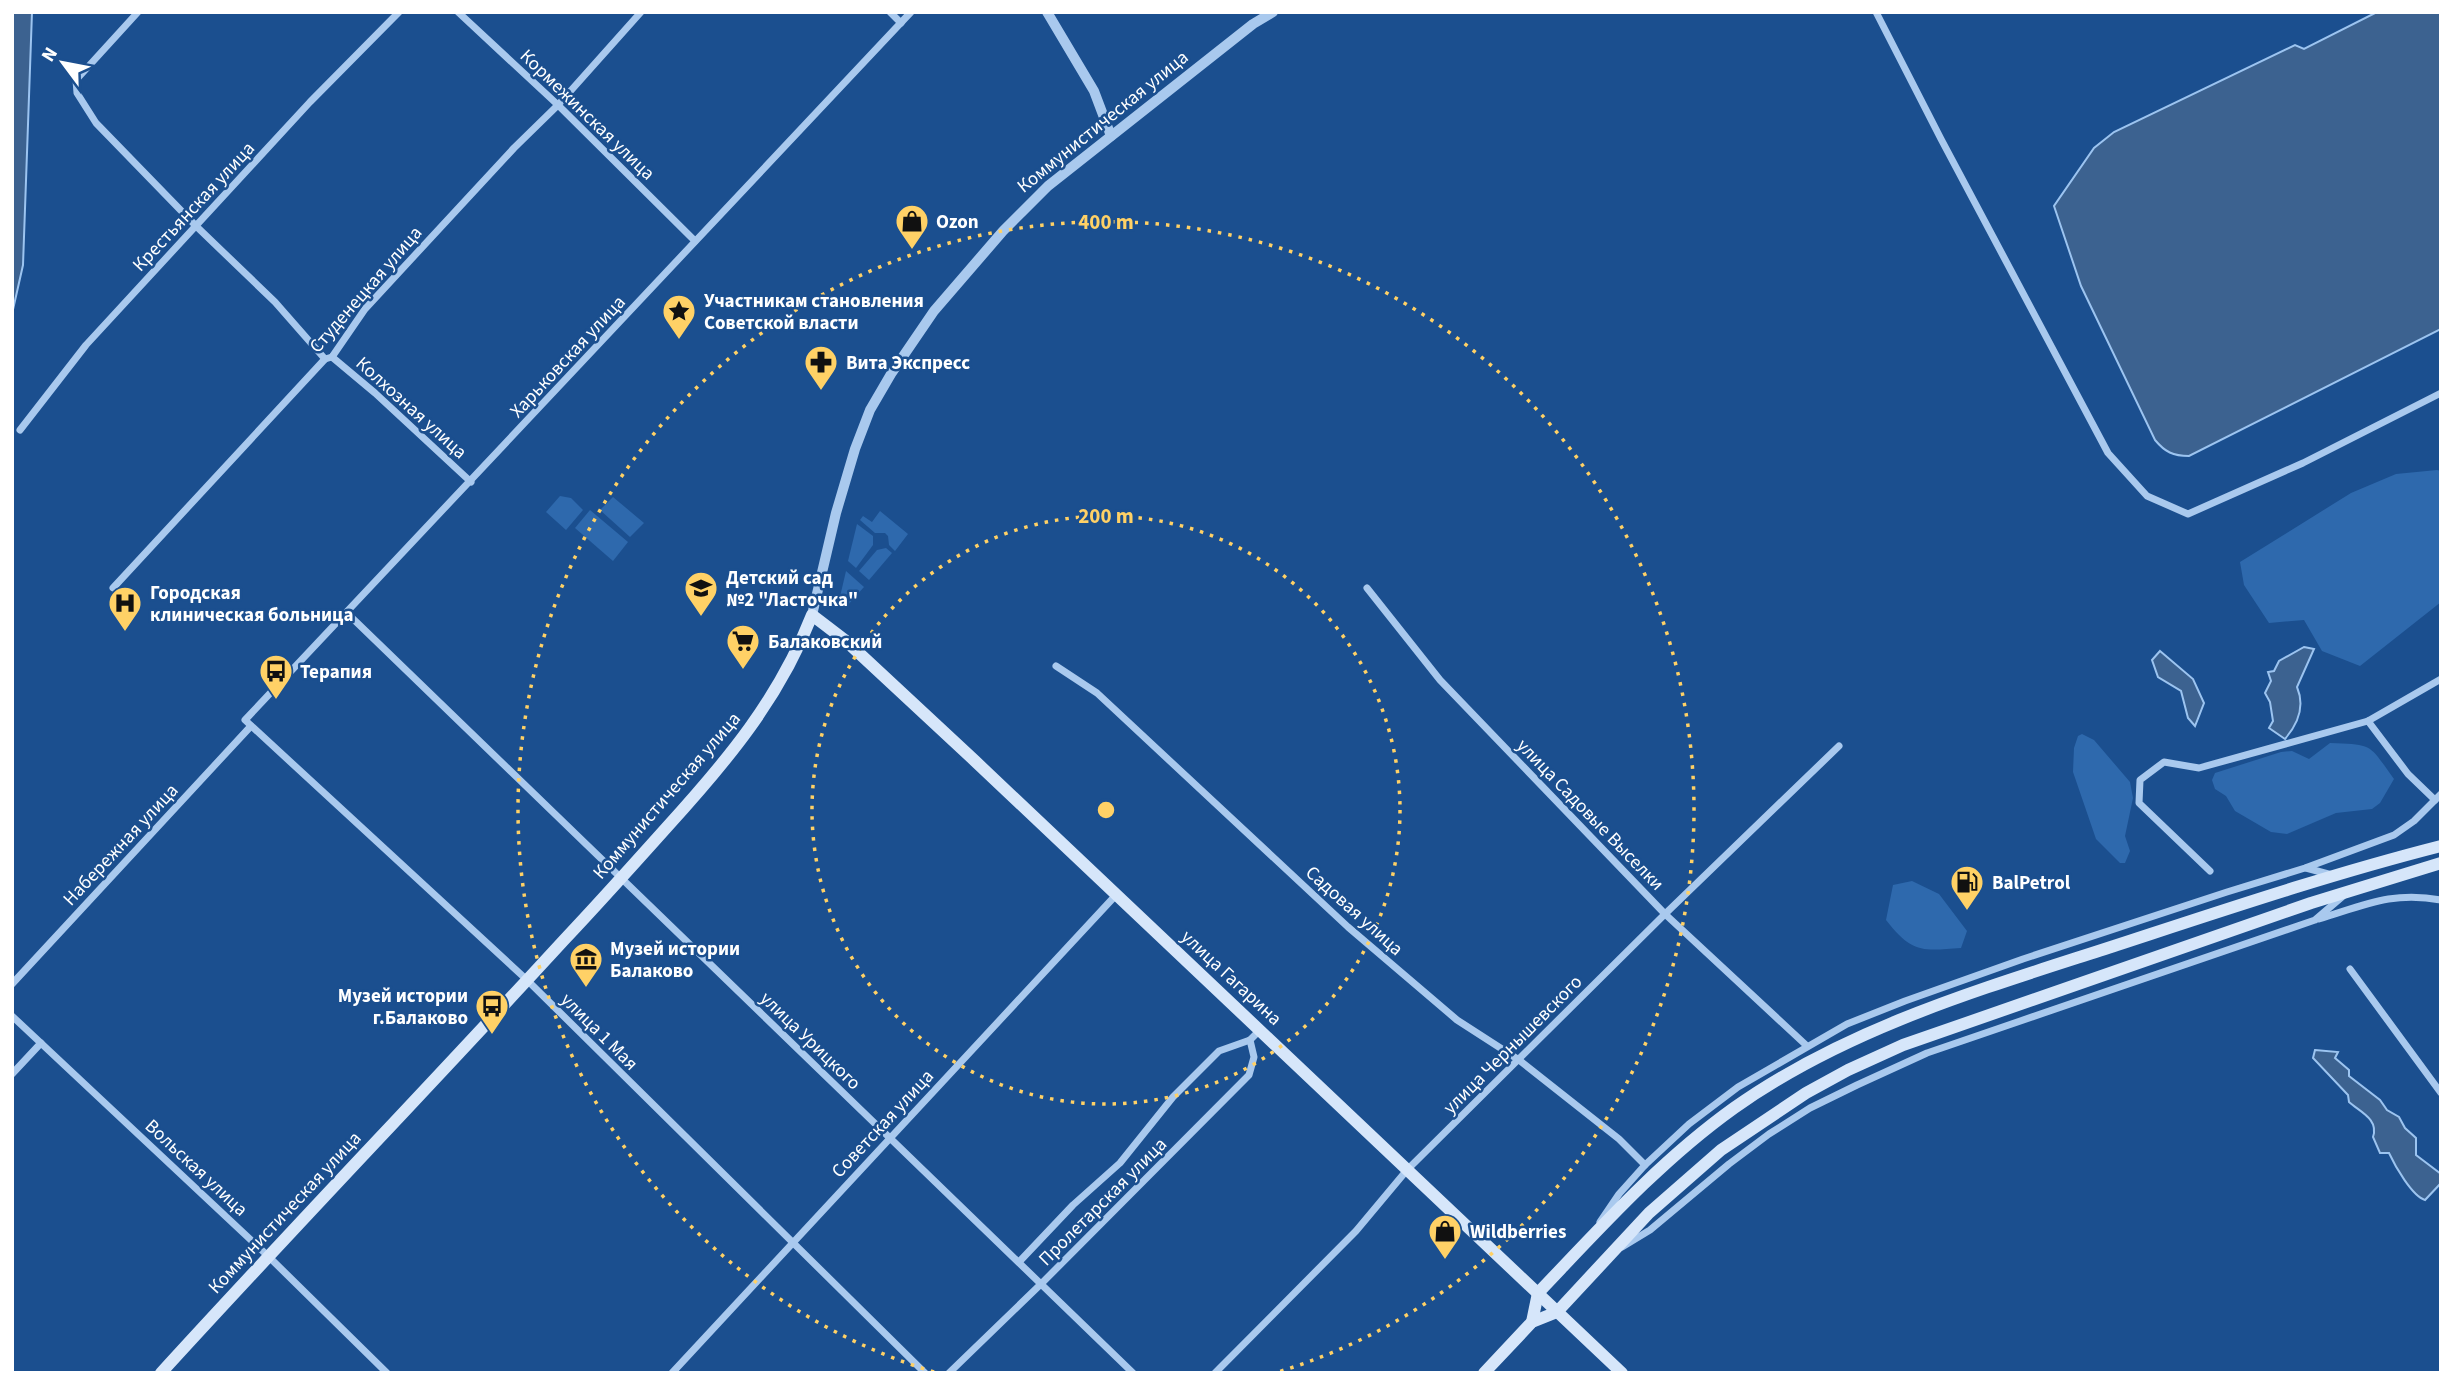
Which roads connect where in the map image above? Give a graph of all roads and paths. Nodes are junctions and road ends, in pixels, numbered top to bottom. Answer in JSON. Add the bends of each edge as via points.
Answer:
{"nodes":[{"id":1,"x":138,"y":12,"type":"edge"},
{"id":2,"x":398,"y":12,"type":"edge"},
{"id":3,"x":458,"y":12,"type":"edge"},
{"id":4,"x":641,"y":12,"type":"edge"},
{"id":5,"x":890,"y":12,"type":"edge"},
{"id":6,"x":911,"y":12,"type":"edge"},
{"id":7,"x":1047,"y":12,"type":"edge"},
{"id":8,"x":1273,"y":12,"type":"edge"},
{"id":9,"x":1876,"y":12,"type":"edge"},
{"id":10,"x":901,"y":23,"type":"junction"},
{"id":11,"x":558,"y":104,"type":"junction"},
{"id":12,"x":1111,"y":136,"type":"junction"},
{"id":13,"x":196,"y":226,"type":"junction"},
{"id":14,"x":695,"y":241,"type":"junction"},
{"id":15,"x":329,"y":358,"type":"junction"},
{"id":16,"x":2441,"y":393,"type":"edge"},
{"id":17,"x":20,"y":430,"type":"dead end"},
{"id":18,"x":471,"y":482,"type":"junction"},
{"id":19,"x":113,"y":587,"type":"dead end"},
{"id":20,"x":1367,"y":588,"type":"dead end"},
{"id":21,"x":347,"y":612,"type":"junction"},
{"id":22,"x":812,"y":615,"type":"junction"},
{"id":23,"x":1056,"y":666,"type":"dead end"},
{"id":24,"x":2441,"y":679,"type":"edge"},
{"id":25,"x":2368,"y":720,"type":"junction"},
{"id":26,"x":248,"y":723,"type":"junction"},
{"id":27,"x":1839,"y":746,"type":"dead end"},
{"id":28,"x":2438,"y":797,"type":"edge"},
{"id":29,"x":2441,"y":846,"type":"edge"},
{"id":30,"x":2441,"y":863,"type":"edge"},
{"id":31,"x":2305,"y":868,"type":"junction"},
{"id":32,"x":2210,"y":871,"type":"dead end"},
{"id":33,"x":2335,"y":876,"type":"junction"},
{"id":34,"x":621,"y":878,"type":"junction"},
{"id":35,"x":2347,"y":891,"type":"junction"},
{"id":36,"x":1116,"y":895,"type":"junction"},
{"id":37,"x":2441,"y":900,"type":"edge"},
{"id":38,"x":1665,"y":914,"type":"junction"},
{"id":39,"x":2315,"y":920,"type":"junction"},
{"id":40,"x":2350,"y":969,"type":"dead end"},
{"id":41,"x":527,"y":980,"type":"junction"},
{"id":42,"x":12,"y":984,"type":"edge"},
{"id":43,"x":12,"y":1016,"type":"edge"},
{"id":44,"x":1260,"y":1030,"type":"junction"},
{"id":45,"x":1250,"y":1040,"type":"junction"},
{"id":46,"x":41,"y":1043,"type":"junction"},
{"id":47,"x":1807,"y":1046,"type":"junction"},
{"id":48,"x":1519,"y":1060,"type":"junction"},
{"id":49,"x":12,"y":1074,"type":"edge"},
{"id":50,"x":2441,"y":1093,"type":"edge"},
{"id":51,"x":890,"y":1137,"type":"junction"},
{"id":52,"x":1645,"y":1164,"type":"junction"},
{"id":53,"x":1407,"y":1170,"type":"junction"},
{"id":54,"x":1594,"y":1234,"type":"junction"},
{"id":55,"x":793,"y":1242,"type":"junction"},
{"id":56,"x":1612,"y":1252,"type":"junction"},
{"id":57,"x":268,"y":1256,"type":"junction"},
{"id":58,"x":1019,"y":1262,"type":"junction"},
{"id":59,"x":1041,"y":1284,"type":"junction"},
{"id":60,"x":1538,"y":1293,"type":"junction"},
{"id":61,"x":1557,"y":1312,"type":"junction"},
{"id":62,"x":1532,"y":1322,"type":"junction"},
{"id":63,"x":161,"y":1373,"type":"edge"},
{"id":64,"x":387,"y":1373,"type":"edge"},
{"id":65,"x":672,"y":1373,"type":"edge"},
{"id":66,"x":925,"y":1373,"type":"edge"},
{"id":67,"x":949,"y":1373,"type":"edge"},
{"id":68,"x":1133,"y":1373,"type":"edge"},
{"id":69,"x":1215,"y":1373,"type":"edge"},
{"id":70,"x":1484,"y":1373,"type":"edge"},
{"id":71,"x":1622,"y":1373,"type":"edge"}],
"edges":[{"from":1,"to":13,"type":"street","name":"Колхозная улица","via":[[76,80],[77,93],[96,123]]},
{"from":2,"to":13,"type":"street","name":"Крестьянская улица"},
{"from":3,"to":11,"type":"street","name":"Кормежинская улица"},
{"from":4,"to":11,"type":"street","name":"Студенецкая улица"},
{"from":5,"to":10,"type":"street"},
{"from":6,"to":10,"type":"street","name":"Харьковская улица"},
{"from":7,"to":12,"type":"street","via":[[1094,90]]},
{"from":8,"to":12,"type":"street","name":"Коммунистическая улица"},
{"from":9,"to":16,"type":"street","via":[[2108,453],[2147,496],[2188,514],[2303,463]]},
{"from":10,"to":14,"type":"street","name":"Харьковская улица"},
{"from":11,"to":14,"type":"street","name":"Кормежинская улица"},
{"from":11,"to":15,"type":"street","name":"Студенецкая улица","via":[[365,309]]},
{"from":12,"to":22,"type":"street","name":"Коммунистическая улица","via":[[1013,220],[934,312],[891,374],[855,449]]},
{"from":13,"to":15,"type":"street","name":"Колхозная улица"},
{"from":13,"to":17,"type":"street","name":"Крестьянская улица","via":[[86,345]]},
{"from":14,"to":18,"type":"street","name":"Харьковская улица"},
{"from":15,"to":18,"type":"street","name":"Колхозная улица","via":[[375,393]]},
{"from":15,"to":19,"type":"street","name":"Студенецкая улица"},
{"from":18,"to":21,"type":"street","name":"Харьковская улица"},
{"from":20,"to":38,"type":"street","name":"улица Садовые Выселки","via":[[1440,680]]},
{"from":21,"to":26,"type":"street","name":"Харьковская улица"},
{"from":21,"to":34,"type":"street","name":"улица Урицкого"},
{"from":22,"to":34,"type":"main road","name":"Коммунистическая улица","via":[[789,668],[752,726]]},
{"from":22,"to":36,"type":"main road","name":"улица Гагарина","via":[[846,641]]},
{"from":23,"to":48,"type":"street","name":"Садовая улица","via":[[1097,693],[1348,927],[1457,1020]]},
{"from":24,"to":25,"type":"street"},
{"from":25,"to":28,"type":"street","via":[[2408,774]]},
{"from":25,"to":32,"type":"street","via":[[2200,768],[2164,762],[2140,780],[2139,803]]},
{"from":26,"to":41,"type":"street","name":"улица 1 Мая"},
{"from":26,"to":42,"type":"street","name":"Набережная улица"},
{"from":27,"to":38,"type":"street","name":"улица Чернышевского"},
{"from":28,"to":31,"type":"street","via":[[2394,835]]},
{"from":29,"to":33,"type":"main road"},
{"from":30,"to":35,"type":"main road"},
{"from":31,"to":33,"type":"street"},
{"from":31,"to":47,"type":"street","via":[[1929,992],[1847,1024]]},
{"from":33,"to":54,"type":"main road","via":[[2020,976],[1832,1049],[1734,1109],[1689,1144]]},
{"from":34,"to":41,"type":"main road","name":"Коммунистическая улица"},
{"from":34,"to":51,"type":"street","name":"улица Урицкого"},
{"from":35,"to":39,"type":"street"},
{"from":35,"to":56,"type":"main road","via":[[1903,1045],[1848,1070],[1721,1150]]},
{"from":36,"to":44,"type":"main road","name":"улица Гагарина"},
{"from":36,"to":51,"type":"street","name":"Советская улица"},
{"from":37,"to":39,"type":"street","via":[[2393,897]]},
{"from":38,"to":47,"type":"street","name":"улица Садовые Выселки"},
{"from":38,"to":48,"type":"street","name":"улица Чернышевского"},
{"from":39,"to":56,"type":"street","via":[[1927,1053],[1857,1085],[1769,1134],[1650,1230]]},
{"from":40,"to":50,"type":"street"},
{"from":41,"to":55,"type":"street","name":"улица 1 Мая"},
{"from":41,"to":57,"type":"main road","name":"Коммунистическая улица"},
{"from":43,"to":46,"type":"street","name":"Вольская улица"},
{"from":44,"to":45,"type":"street","name":"Пролетарская улица"},
{"from":44,"to":53,"type":"main road","name":"улица Гагарина"},
{"from":45,"to":58,"type":"street","name":"Пролетарская улица","via":[[1219,1051],[1172,1097],[1120,1163]]},
{"from":45,"to":59,"type":"street","name":"Пролетарская улица","via":[[1254,1056],[1249,1075]]},
{"from":46,"to":49,"type":"street"},
{"from":46,"to":57,"type":"street","name":"Вольская улица"},
{"from":47,"to":52,"type":"street","via":[[1738,1087]]},
{"from":48,"to":52,"type":"street","name":"Садовая улица"},
{"from":48,"to":53,"type":"street","name":"улица Чернышевского"},
{"from":51,"to":55,"type":"street","name":"Советская улица"},
{"from":51,"to":58,"type":"street","name":"улица Урицкого"},
{"from":52,"to":54,"type":"street"},
{"from":53,"to":60,"type":"main road","name":"улица Гагарина"},
{"from":53,"to":69,"type":"street","name":"улица Чернышевского","via":[[1356,1231]]},
{"from":54,"to":60,"type":"main road"},
{"from":55,"to":65,"type":"street","name":"Советская улица"},
{"from":55,"to":66,"type":"street","name":"улица 1 Мая"},
{"from":56,"to":61,"type":"main road"},
{"from":57,"to":63,"type":"main road","name":"Коммунистическая улица"},
{"from":57,"to":64,"type":"street","name":"Вольская улица"},
{"from":58,"to":59,"type":"street","name":"улица Урицкого"},
{"from":59,"to":67,"type":"street","name":"Пролетарская улица"},
{"from":59,"to":68,"type":"street","name":"улица Урицкого"},
{"from":60,"to":61,"type":"main road","name":"улица Гагарина"},
{"from":60,"to":62,"type":"main road"},
{"from":61,"to":62,"type":"main road"},
{"from":61,"to":71,"type":"main road","name":"улица Гагарина"},
{"from":62,"to":70,"type":"main road"}]}
